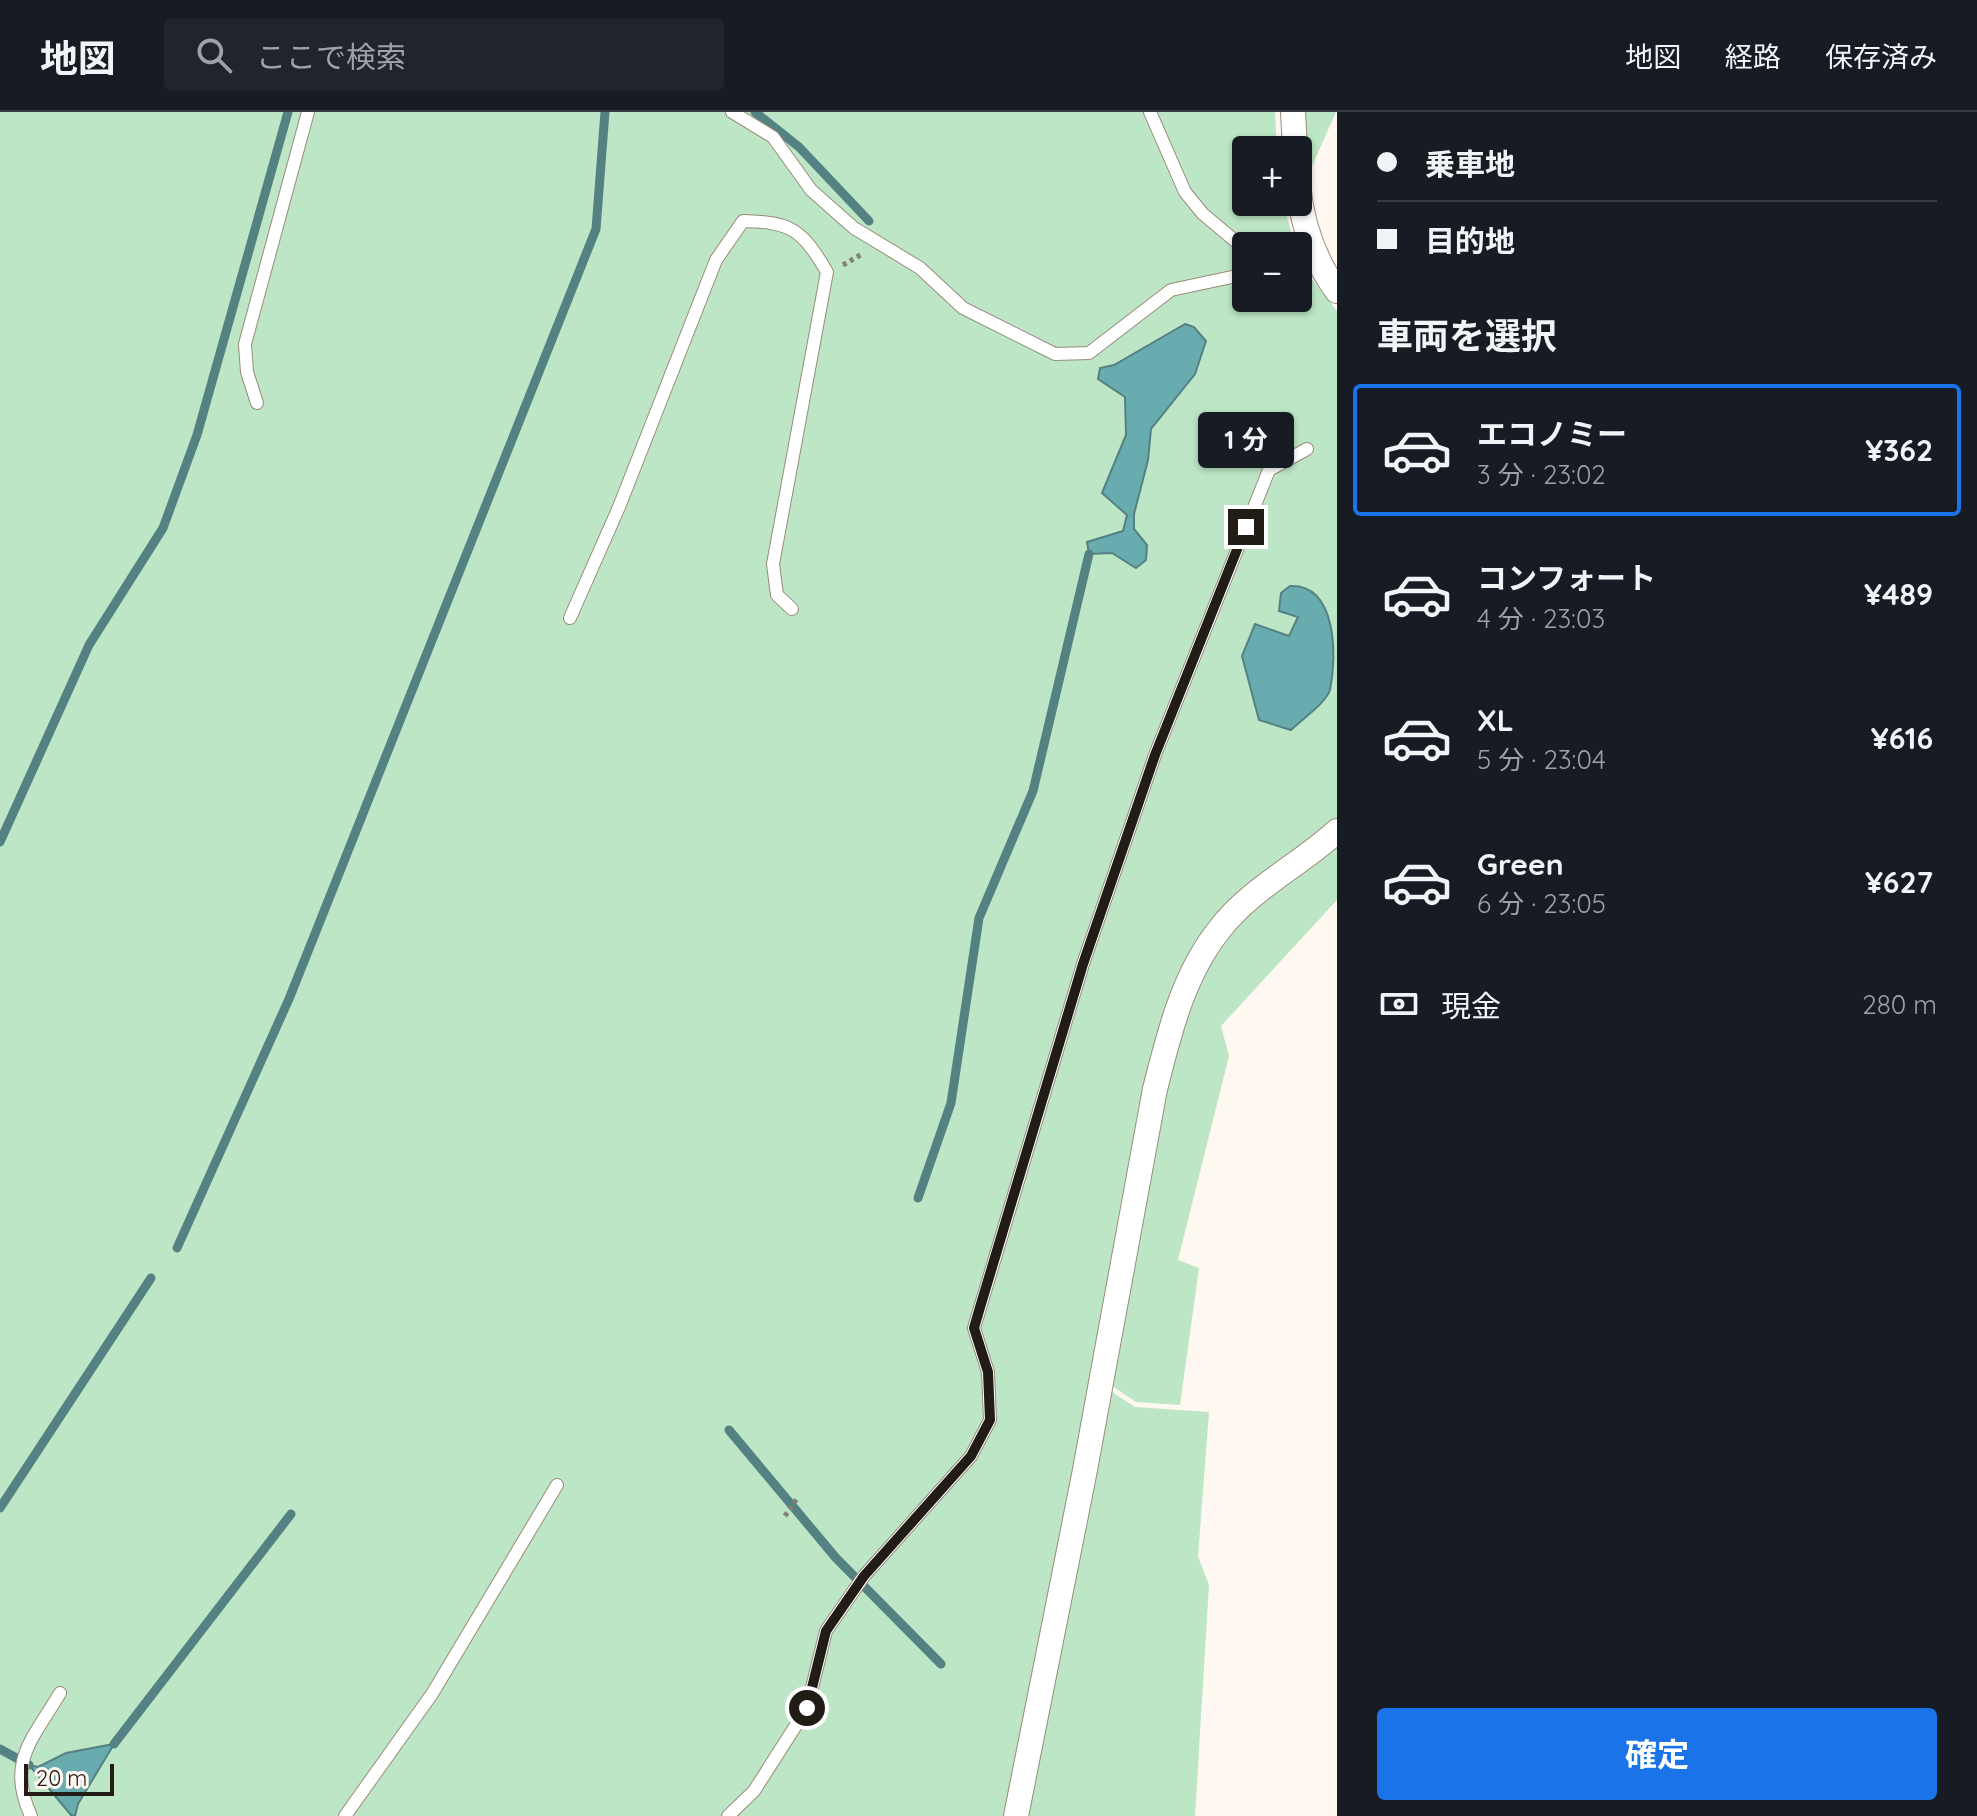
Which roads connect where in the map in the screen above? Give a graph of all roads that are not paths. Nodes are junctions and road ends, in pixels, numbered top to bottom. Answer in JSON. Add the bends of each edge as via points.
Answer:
{"nodes":[{"id":1,"x":308,"y":112,"type":"edge"},
{"id":2,"x":732,"y":112,"type":"edge"},
{"id":3,"x":1150,"y":112,"type":"edge"},
{"id":4,"x":1293,"y":112,"type":"edge"},
{"id":5,"x":1294,"y":136,"type":"edge"},
{"id":6,"x":1303,"y":216,"type":"edge"},
{"id":7,"x":1232,"y":238,"type":"edge"},
{"id":8,"x":1232,"y":277,"type":"edge"},
{"id":9,"x":1337,"y":291,"type":"edge"},
{"id":10,"x":257,"y":403,"type":"dead end"},
{"id":11,"x":1307,"y":449,"type":"dead end"},
{"id":12,"x":792,"y":609,"type":"dead end"},
{"id":13,"x":570,"y":618,"type":"dead end"},
{"id":14,"x":1337,"y":831,"type":"edge"},
{"id":15,"x":557,"y":1485,"type":"dead end"},
{"id":16,"x":60,"y":1693,"type":"dead end"},
{"id":17,"x":31,"y":1816,"type":"edge"},
{"id":18,"x":345,"y":1816,"type":"edge"},
{"id":19,"x":728,"y":1816,"type":"edge"},
{"id":20,"x":1016,"y":1816,"type":"edge"}],
"edges":[{"from":1,"to":10,"type":"lane","via":[[245,344]]},
{"from":2,"to":8,"type":"lane","via":[[773,137],[811,190],[854,228],[920,268],[963,308],[1055,354],[1089,353],[1171,290]]},
{"from":3,"to":7,"type":"lane","via":[[1185,192]]},
{"from":4,"to":5,"type":"street"},
{"from":6,"to":9,"type":"street","via":[[1315,253]]},
{"from":11,"to":19,"type":"lane","via":[[1269,470],[1155,755],[1083,964],[974,1328],[988,1372],[990,1420],[971,1456],[864,1576],[826,1631],[807,1708],[754,1791]]},
{"from":12,"to":13,"type":"lane","via":[[777,595],[773,564],[827,273],[810,244],[780,221],[743,221],[716,260]]},
{"from":14,"to":20,"type":"street","via":[[1220,928],[1194,969],[1170,1030]]},
{"from":15,"to":18,"type":"lane","via":[[432,1694]]},
{"from":16,"to":17,"type":"lane","via":[[19,1772],[20,1793]]}]}
